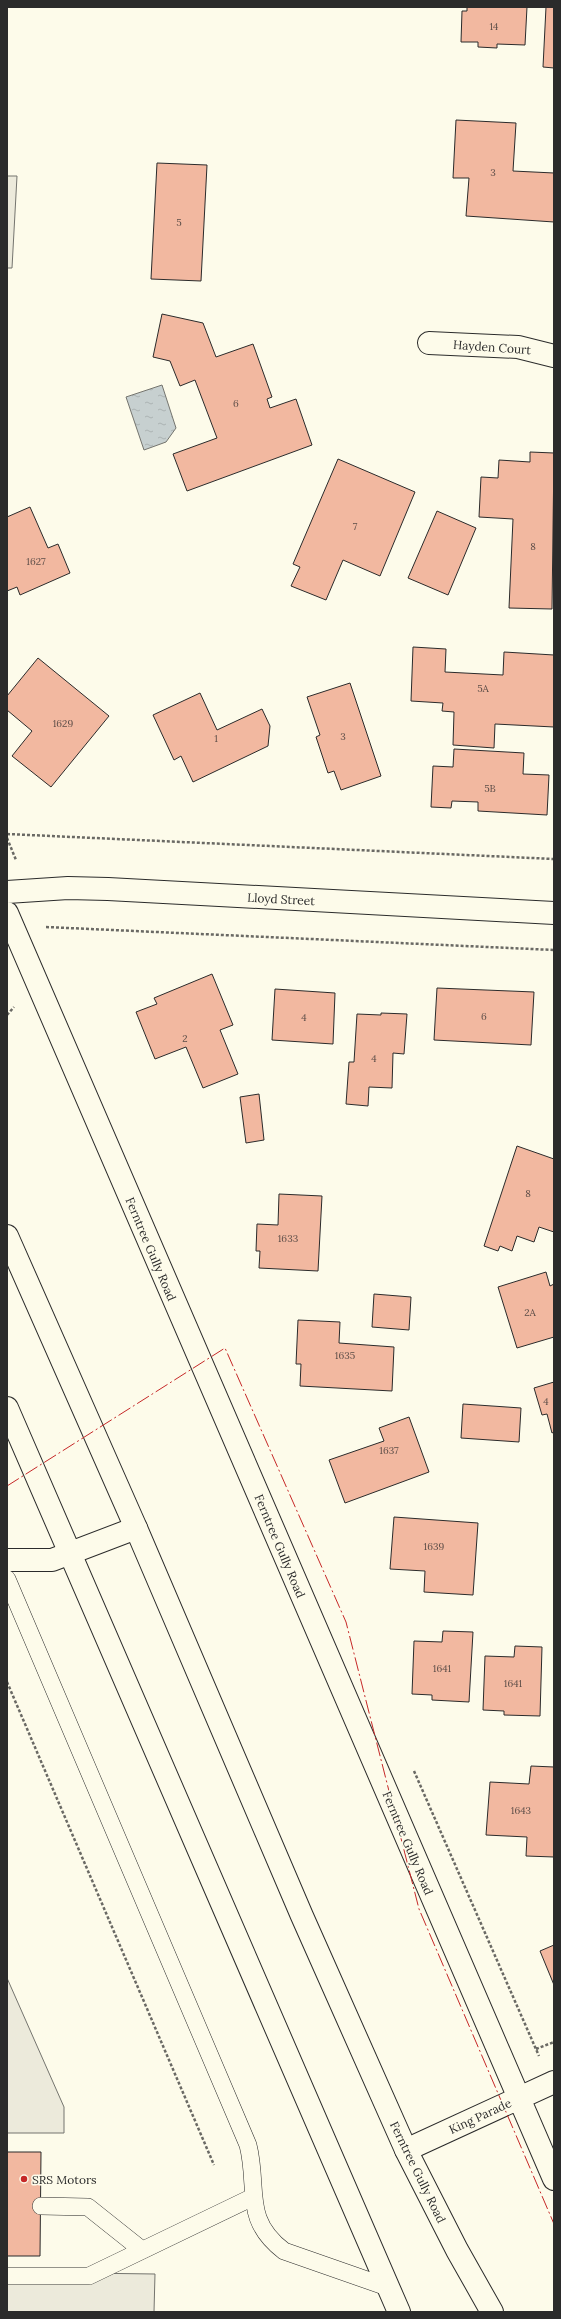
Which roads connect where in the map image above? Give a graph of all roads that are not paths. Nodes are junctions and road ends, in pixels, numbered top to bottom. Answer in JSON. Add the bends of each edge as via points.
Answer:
{"nodes":[{"id":1,"x":429,"y":343,"type":"dead end"},
{"id":2,"x":554,"y":356,"type":"edge"},
{"id":3,"x":7,"y":892,"type":"edge"},
{"id":4,"x":7,"y":913,"type":"edge"},
{"id":5,"x":554,"y":913,"type":"edge"},
{"id":6,"x":7,"y":1236,"type":"edge"},
{"id":7,"x":7,"y":1408,"type":"edge"},
{"id":8,"x":136,"y":1528,"type":"junction"},
{"id":9,"x":70,"y":1554,"type":"junction"},
{"id":10,"x":7,"y":1560,"type":"edge"},
{"id":11,"x":7,"y":1579,"type":"edge"},
{"id":12,"x":554,"y":2082,"type":"edge"},
{"id":13,"x":518,"y":2098,"type":"junction"},
{"id":14,"x":406,"y":2150,"type":"junction"},
{"id":15,"x":554,"y":2179,"type":"edge"},
{"id":16,"x":253,"y":2197,"type":"junction"},
{"id":17,"x":41,"y":2206,"type":"dead end"},
{"id":18,"x":142,"y":2250,"type":"junction"},
{"id":19,"x":7,"y":2276,"type":"edge"},
{"id":20,"x":387,"y":2287,"type":"junction"},
{"id":21,"x":399,"y":2312,"type":"edge"},
{"id":22,"x":492,"y":2312,"type":"edge"}],
"edges":[{"from":1,"to":2,"type":"street","name":"Hayden Court","via":[[518,347]]},
{"from":3,"to":5,"type":"street","name":"Lloyd Street","via":[[68,888],[108,889]]},
{"from":4,"to":13,"type":"street","name":"Ferntree Gully Road"},
{"from":6,"to":8,"type":"street","name":"Ferntree Gully Road"},
{"from":7,"to":9,"type":"street"},
{"from":8,"to":9,"type":"street"},
{"from":8,"to":14,"type":"street","name":"Ferntree Gully Road","via":[[299,1909]]},
{"from":9,"to":10,"type":"street","via":[[52,1560]]},
{"from":9,"to":20,"type":"street","via":[[346,2186]]},
{"from":11,"to":16,"type":"lane","via":[[245,2138],[253,2164]]},
{"from":12,"to":13,"type":"street","name":"King Parade"},
{"from":13,"to":14,"type":"street","name":"King Parade"},
{"from":13,"to":15,"type":"street","name":"Ferntree Gully Road"},
{"from":14,"to":22,"type":"street","name":"Ferntree Gully Road"},
{"from":16,"to":18,"type":"lane"},
{"from":16,"to":20,"type":"lane","via":[[256,2214],[263,2229],[272,2242],[284,2251]]},
{"from":17,"to":18,"type":"lane","via":[[88,2207]]},
{"from":18,"to":19,"type":"lane","via":[[89,2276]]},
{"from":20,"to":21,"type":"street"}]}
